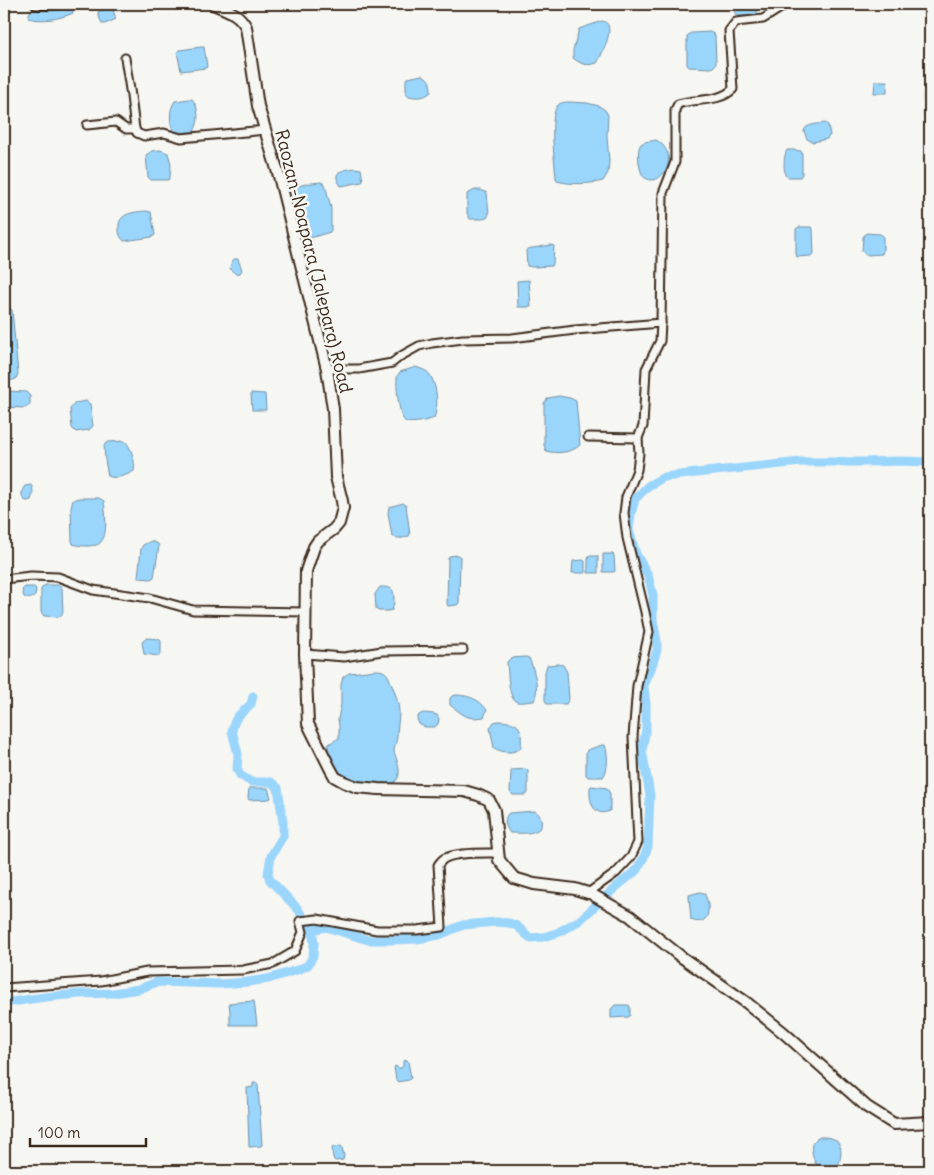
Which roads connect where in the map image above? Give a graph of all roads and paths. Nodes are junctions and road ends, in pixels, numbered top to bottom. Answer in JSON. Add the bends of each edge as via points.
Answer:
{"nodes":[{"id":1,"x":34,"y":4,"type":"edge"},
{"id":2,"x":68,"y":4,"type":"edge"},
{"id":3,"x":81,"y":4,"type":"edge"},
{"id":4,"x":91,"y":4,"type":"edge"},
{"id":5,"x":213,"y":4,"type":"edge"},
{"id":6,"x":787,"y":4,"type":"edge"},
{"id":7,"x":125,"y":58,"type":"dead end"},
{"id":8,"x":86,"y":125,"type":"dead end"},
{"id":9,"x":135,"y":129,"type":"junction"},
{"id":10,"x":266,"y":130,"type":"junction"},
{"id":11,"x":661,"y":323,"type":"junction"},
{"id":12,"x":327,"y":369,"type":"junction"},
{"id":13,"x":588,"y":437,"type":"dead end"},
{"id":14,"x":638,"y":438,"type":"junction"},
{"id":15,"x":4,"y":579,"type":"edge"},
{"id":16,"x":305,"y":612,"type":"junction"},
{"id":17,"x":463,"y":650,"type":"dead end"},
{"id":18,"x":304,"y":654,"type":"junction"},
{"id":19,"x":498,"y":853,"type":"junction"},
{"id":20,"x":590,"y":894,"type":"junction"},
{"id":21,"x":4,"y":988,"type":"edge"},
{"id":22,"x":930,"y":1122,"type":"edge"}],
"edges":[{"from":1,"to":2,"type":"street"},
{"from":3,"to":4,"type":"street"},
{"from":5,"to":10,"type":"main road","name":"Raozan-Noapara (Jalepara) Road","via":[[234,13],[244,23],[258,106]]},
{"from":6,"to":11,"type":"street","via":[[763,19],[736,22],[732,26],[729,31],[733,89],[728,94],[714,99],[687,101],[678,104],[675,110],[675,162],[663,193]]},
{"from":7,"to":9,"type":"street"},
{"from":8,"to":9,"type":"street","via":[[116,122],[126,129]]},
{"from":9,"to":10,"type":"street","via":[[144,136],[164,134],[181,138]]},
{"from":10,"to":12,"type":"main road","name":"Raozan-Noapara (Jalepara) Road"},
{"from":11,"to":12,"type":"street","via":[[432,343],[419,346],[392,363],[359,369]]},
{"from":11,"to":14,"type":"street","via":[[660,341],[646,369],[643,426]]},
{"from":12,"to":16,"type":"main road","name":"Raozan-Noapara (Jalepara) Road","via":[[334,409],[336,477],[343,508],[339,523],[318,541],[310,557],[306,571]]},
{"from":13,"to":14,"type":"street"},
{"from":14,"to":20,"type":"street","via":[[637,470],[626,497],[624,513],[649,632],[637,686],[633,737],[638,842],[616,873]]},
{"from":15,"to":16,"type":"street","via":[[58,577],[93,590],[150,598],[193,610]]},
{"from":16,"to":18,"type":"main road","name":"Raozan-Noapara (Jalepara) Road"},
{"from":17,"to":18,"type":"street","via":[[382,651],[344,657]]},
{"from":18,"to":19,"type":"main road","name":"Raozan-Noapara (Jalepara) Road","via":[[308,724],[335,777],[357,787],[464,791],[489,800],[494,810]]},
{"from":19,"to":20,"type":"main road","name":"Raozan-Noapara (Jalepara) Road","via":[[499,860],[514,878]]},
{"from":19,"to":21,"type":"street","via":[[458,854],[449,856],[438,865],[442,927],[377,930],[317,919],[300,921],[303,932],[295,951],[273,964],[243,970],[147,972],[101,981]]},
{"from":20,"to":22,"type":"main road","name":"Raozan-Noapara (Jalepara) Road","via":[[636,920],[747,1003],[867,1107],[894,1124]]}]}
